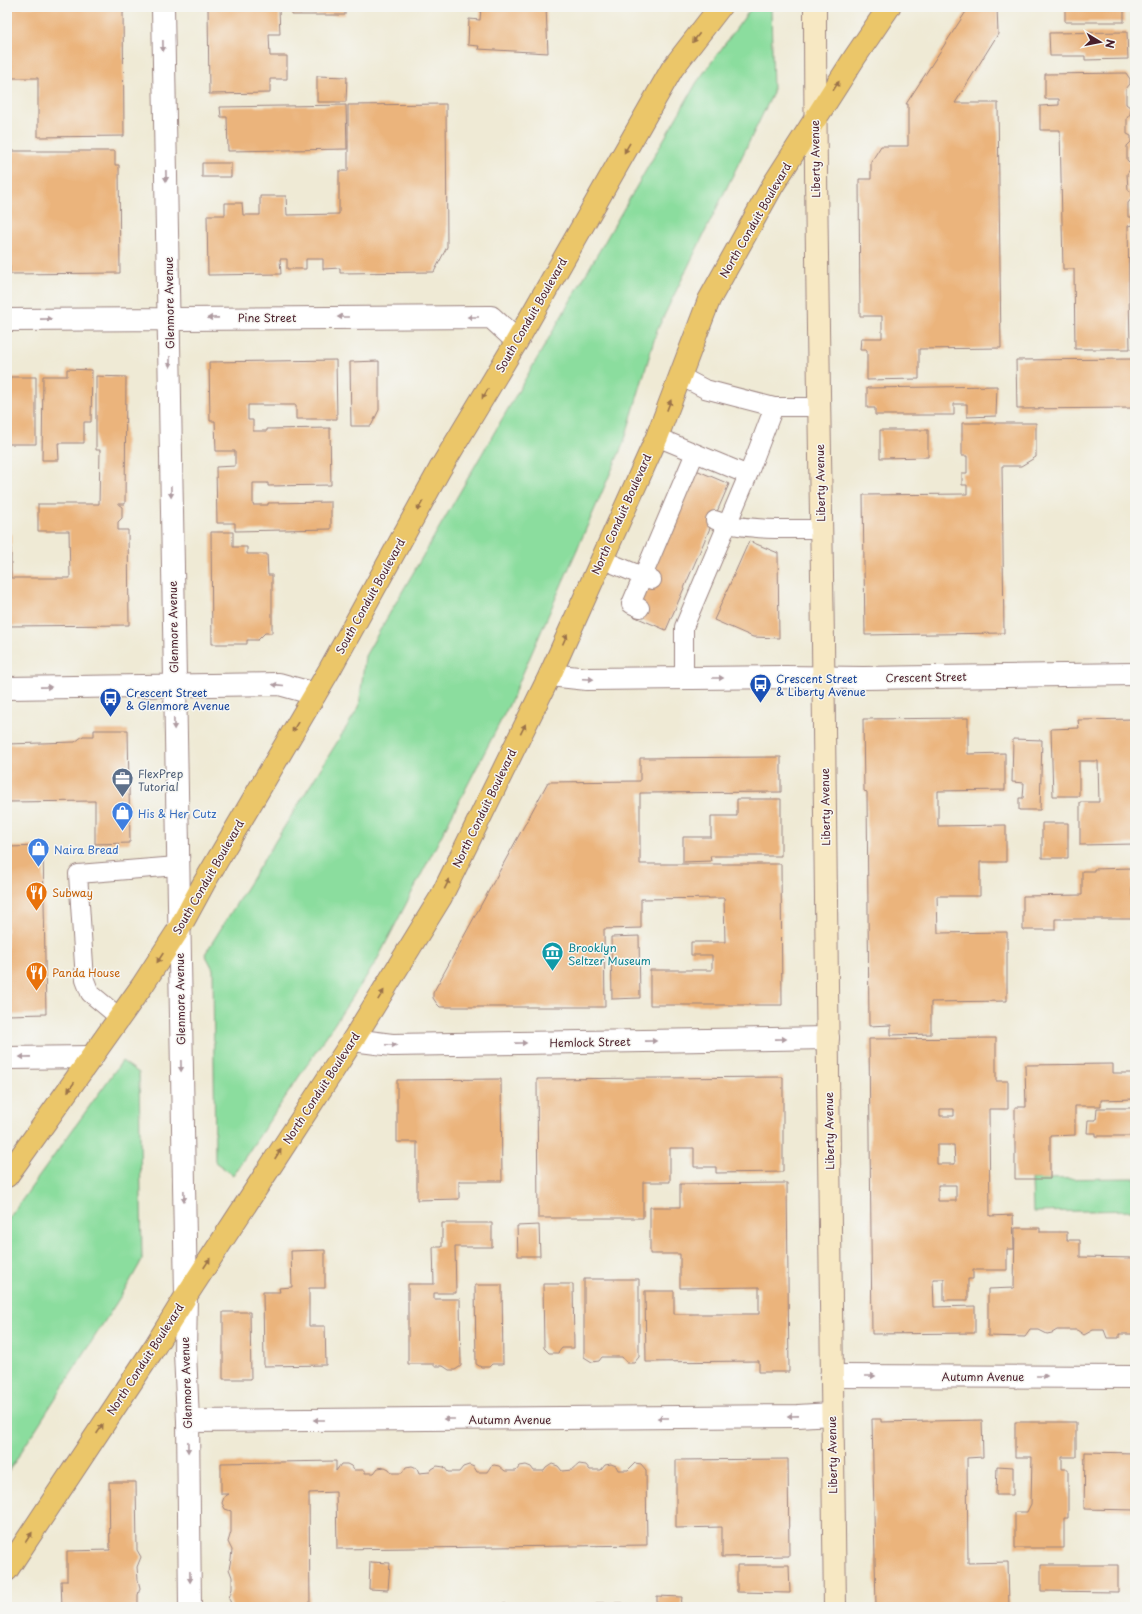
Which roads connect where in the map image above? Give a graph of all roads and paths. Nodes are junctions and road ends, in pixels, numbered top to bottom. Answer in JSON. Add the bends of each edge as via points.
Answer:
{"nodes":[{"id":1,"x":162,"y":7,"type":"edge"},
{"id":2,"x":720,"y":7,"type":"edge"},
{"id":3,"x":815,"y":7,"type":"edge"},
{"id":4,"x":889,"y":7,"type":"edge"},
{"id":5,"x":815,"y":119,"type":"junction"},
{"id":6,"x":169,"y":318,"type":"junction"},
{"id":7,"x":7,"y":320,"type":"edge"},
{"id":8,"x":517,"y":341,"type":"junction"},
{"id":9,"x":680,"y":376,"type":"junction"},
{"id":10,"x":774,"y":407,"type":"junction"},
{"id":11,"x":818,"y":407,"type":"junction"},
{"id":12,"x":657,"y":437,"type":"junction"},
{"id":13,"x":695,"y":453,"type":"junction"},
{"id":14,"x":748,"y":475,"type":"junction"},
{"id":15,"x":721,"y":522,"type":"junction"},
{"id":16,"x":820,"y":529,"type":"junction"},
{"id":17,"x":601,"y":559,"type":"junction"},
{"id":18,"x":647,"y":578,"type":"junction"},
{"id":19,"x":640,"y":608,"type":"dead end"},
{"id":20,"x":1135,"y":674,"type":"edge"},
{"id":21,"x":550,"y":675,"type":"junction"},
{"id":22,"x":823,"y":677,"type":"junction"},
{"id":23,"x":684,"y":678,"type":"junction"},
{"id":24,"x":174,"y":685,"type":"junction"},
{"id":25,"x":7,"y":688,"type":"edge"},
{"id":26,"x":315,"y":694,"type":"junction"},
{"id":27,"x":177,"y":866,"type":"junction"},
{"id":28,"x":178,"y":929,"type":"junction"},
{"id":29,"x":120,"y":1018,"type":"junction"},
{"id":30,"x":828,"y":1038,"type":"junction"},
{"id":31,"x":353,"y":1040,"type":"junction"},
{"id":32,"x":92,"y":1057,"type":"junction"},
{"id":33,"x":7,"y":1058,"type":"edge"},
{"id":34,"x":7,"y":1176,"type":"edge"},
{"id":35,"x":186,"y":1296,"type":"junction"},
{"id":36,"x":831,"y":1376,"type":"junction"},
{"id":37,"x":1135,"y":1377,"type":"edge"},
{"id":38,"x":831,"y":1414,"type":"junction"},
{"id":39,"x":188,"y":1421,"type":"junction"},
{"id":40,"x":7,"y":1570,"type":"edge"},
{"id":41,"x":190,"y":1607,"type":"edge"},
{"id":42,"x":835,"y":1607,"type":"edge"}],
"edges":[{"from":1,"to":6,"type":"street","name":"Glenmore Avenue","one_way":true},
{"from":2,"to":8,"type":"main road","name":"South Conduit Boulevard","one_way":true,"via":[[672,69]]},
{"from":3,"to":5,"type":"street","name":"Liberty Avenue"},
{"from":5,"to":4,"type":"main road","name":"North Conduit Boulevard","one_way":true},
{"from":5,"to":9,"type":"main road","name":"North Conduit Boulevard","via":[[773,185],[709,300]]},
{"from":5,"to":11,"type":"street","name":"Liberty Avenue"},
{"from":7,"to":6,"type":"street","name":"Pine Street","one_way":true},
{"from":8,"to":6,"type":"street","name":"Pine Street","one_way":true,"via":[[491,317]]},
{"from":6,"to":24,"type":"street","name":"Glenmore Avenue","one_way":true},
{"from":8,"to":26,"type":"main road","name":"South Conduit Boulevard","one_way":true,"via":[[440,469]]},
{"from":9,"to":10,"type":"lane","via":[[705,389]]},
{"from":12,"to":9,"type":"main road","name":"North Conduit Boulevard","one_way":true},
{"from":10,"to":11,"type":"lane"},
{"from":10,"to":14,"type":"lane"},
{"from":11,"to":16,"type":"street","name":"Liberty Avenue"},
{"from":12,"to":13,"type":"lane"},
{"from":12,"to":17,"type":"main road","name":"North Conduit Boulevard"},
{"from":13,"to":14,"type":"lane"},
{"from":13,"to":18,"type":"lane","via":[[690,476]]},
{"from":14,"to":15,"type":"lane","via":[[733,495]]},
{"from":15,"to":16,"type":"lane","via":[[788,529]]},
{"from":15,"to":23,"type":"lane","via":[[678,624]]},
{"from":16,"to":22,"type":"street","name":"Liberty Avenue"},
{"from":17,"to":18,"type":"lane"},
{"from":21,"to":17,"type":"main road","name":"North Conduit Boulevard","one_way":true},
{"from":18,"to":19,"type":"lane","via":[[631,604]]},
{"from":20,"to":22,"type":"street","name":"Crescent Street"},
{"from":21,"to":23,"type":"street","name":"Crescent Street","one_way":true,"via":[[587,679]]},
{"from":31,"to":21,"type":"main road","name":"North Conduit Boulevard","one_way":true,"via":[[441,897]]},
{"from":23,"to":22,"type":"street","name":"Crescent Street","one_way":true},
{"from":22,"to":30,"type":"street","name":"Liberty Avenue"},
{"from":25,"to":24,"type":"street","one_way":true},
{"from":26,"to":24,"type":"street","one_way":true,"via":[[279,684]]},
{"from":24,"to":27,"type":"street","name":"Glenmore Avenue","one_way":true},
{"from":26,"to":28,"type":"main road","name":"South Conduit Boulevard","one_way":true},
{"from":27,"to":28,"type":"street","name":"Glenmore Avenue"},
{"from":27,"to":29,"type":"lane","via":[[78,874],[85,980],[90,993]]},
{"from":28,"to":29,"type":"main road","name":"South Conduit Boulevard","one_way":true},
{"from":28,"to":35,"type":"street","name":"Glenmore Avenue","one_way":true},
{"from":29,"to":32,"type":"main road","name":"South Conduit Boulevard"},
{"from":31,"to":30,"type":"street","name":"Hemlock Street","one_way":true,"via":[[392,1046]]},
{"from":30,"to":36,"type":"street","name":"Liberty Avenue"},
{"from":35,"to":31,"type":"main road","name":"North Conduit Boulevard","one_way":true},
{"from":32,"to":33,"type":"street","one_way":true},
{"from":32,"to":34,"type":"main road","name":"South Conduit Boulevard","one_way":true},
{"from":35,"to":39,"type":"street","name":"Glenmore Avenue"},
{"from":40,"to":35,"type":"main road","name":"North Conduit Boulevard","one_way":true,"via":[[150,1355]]},
{"from":36,"to":37,"type":"street","name":"Autumn Avenue","one_way":true},
{"from":36,"to":38,"type":"street","name":"Liberty Avenue"},
{"from":38,"to":39,"type":"street","name":"Autumn Avenue","one_way":true,"via":[[790,1417]]},
{"from":38,"to":42,"type":"street","name":"Liberty Avenue"},
{"from":39,"to":41,"type":"street","name":"Glenmore Avenue","one_way":true}]}
